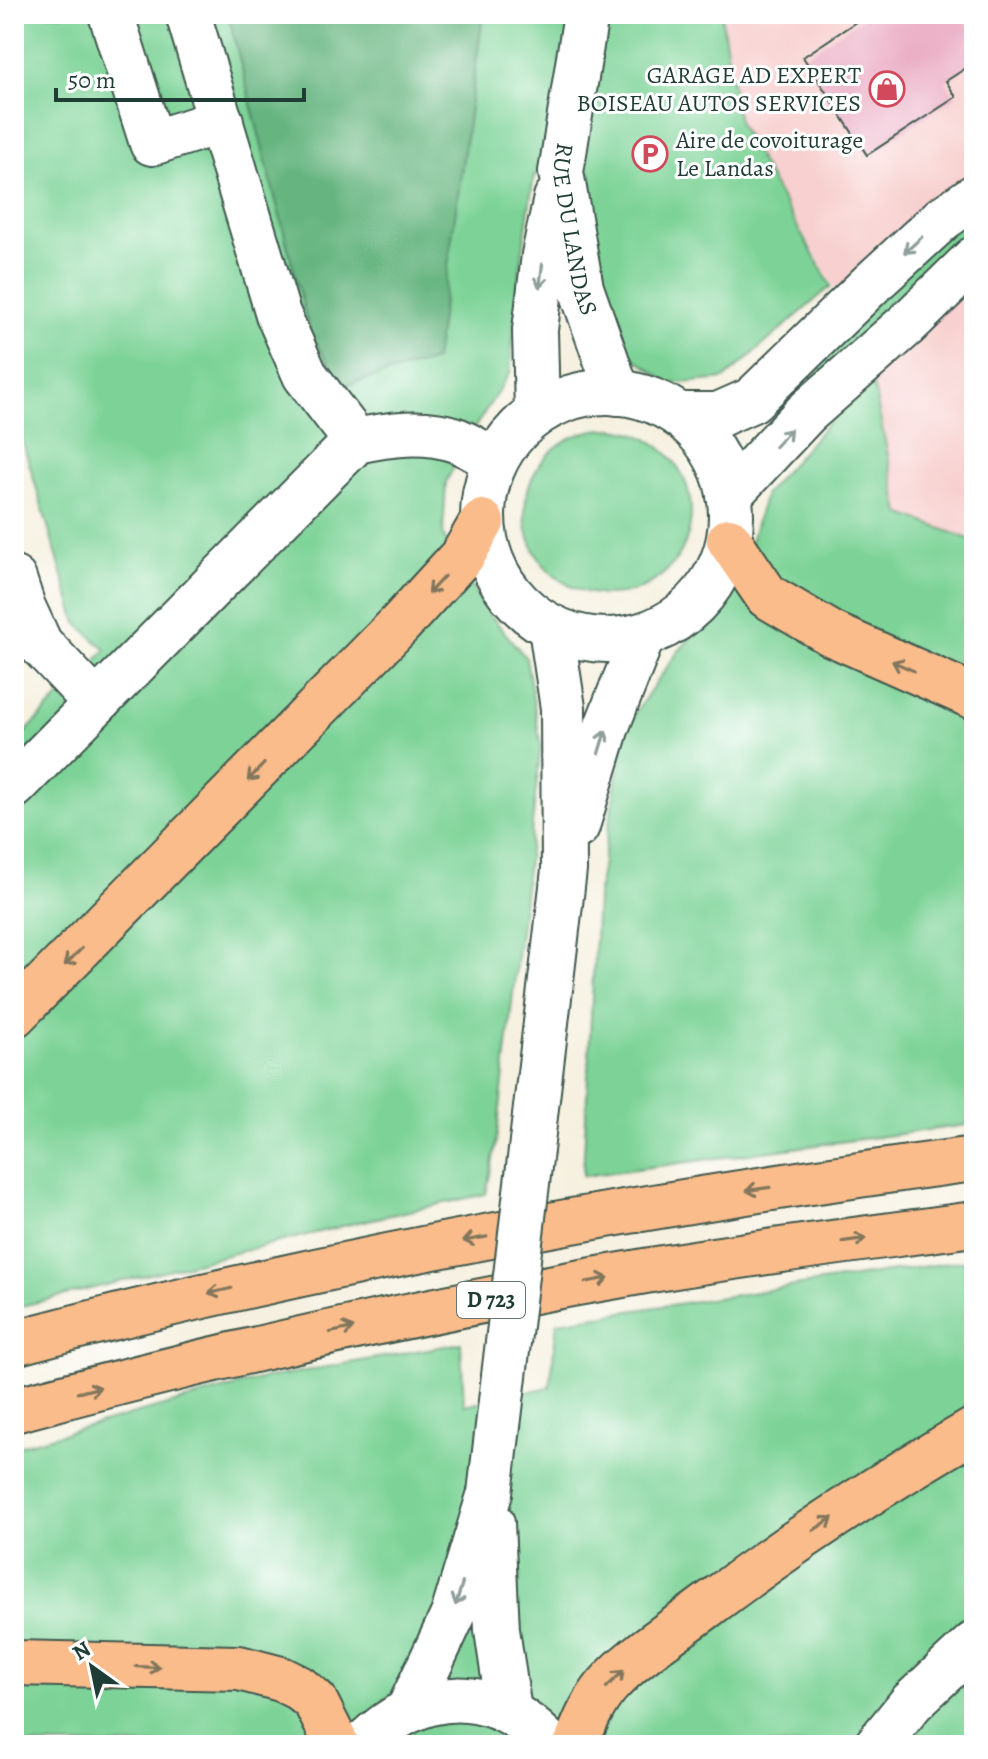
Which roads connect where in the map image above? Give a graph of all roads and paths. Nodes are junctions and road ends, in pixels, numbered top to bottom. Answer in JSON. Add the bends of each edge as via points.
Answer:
{"nodes":[{"id":1,"x":111,"y":14,"type":"edge"},
{"id":2,"x":188,"y":14,"type":"edge"},
{"id":3,"x":586,"y":14,"type":"edge"},
{"id":4,"x":221,"y":121,"type":"junction"},
{"id":5,"x":561,"y":172,"type":"junction"},
{"id":6,"x":974,"y":197,"type":"edge"},
{"id":7,"x":974,"y":259,"type":"edge"},
{"id":8,"x":618,"y":393,"type":"junction"},
{"id":9,"x":537,"y":413,"type":"junction"},
{"id":10,"x":679,"y":415,"type":"junction"},
{"id":11,"x":356,"y":441,"type":"junction"},
{"id":12,"x":495,"y":461,"type":"junction"},
{"id":13,"x":729,"y":495,"type":"junction"},
{"id":14,"x":482,"y":522,"type":"junction"},
{"id":15,"x":729,"y":540,"type":"junction"},
{"id":16,"x":14,"y":579,"type":"edge"},
{"id":17,"x":551,"y":628,"type":"junction"},
{"id":18,"x":643,"y":635,"type":"junction"},
{"id":19,"x":974,"y":697,"type":"edge"},
{"id":20,"x":96,"y":703,"type":"junction"},
{"id":21,"x":14,"y":786,"type":"edge"},
{"id":22,"x":564,"y":870,"type":"junction"},
{"id":23,"x":14,"y":1015,"type":"edge"},
{"id":24,"x":974,"y":1159,"type":"edge"},
{"id":25,"x":974,"y":1224,"type":"edge"},
{"id":26,"x":14,"y":1343,"type":"edge"},
{"id":27,"x":14,"y":1410,"type":"edge"},
{"id":28,"x":974,"y":1430,"type":"edge"},
{"id":29,"x":490,"y":1493,"type":"junction"},
{"id":30,"x":974,"y":1644,"type":"edge"},
{"id":31,"x":14,"y":1663,"type":"edge"},
{"id":32,"x":409,"y":1709,"type":"junction"},
{"id":33,"x":509,"y":1711,"type":"junction"},
{"id":34,"x":337,"y":1745,"type":"edge"},
{"id":35,"x":362,"y":1745,"type":"edge"},
{"id":36,"x":550,"y":1745,"type":"edge"},
{"id":37,"x":576,"y":1745,"type":"edge"},
{"id":38,"x":877,"y":1745,"type":"edge"}],
"edges":[{"from":1,"to":4,"type":"street","via":[[152,143]]},
{"from":2,"to":4,"type":"street"},
{"from":3,"to":5,"type":"street","name":"RUE DU LANDAS"},
{"from":4,"to":11,"type":"street","via":[[278,314],[305,375]]},
{"from":5,"to":8,"type":"street","name":"RUE DU LANDAS","via":[[581,288]]},
{"from":5,"to":9,"type":"street","one_way":true,"via":[[535,330]]},
{"from":6,"to":10,"type":"street","one_way":true,"via":[[943,218],[752,400],[718,415]]},
{"from":13,"to":7,"type":"street","one_way":true,"via":[[806,413]]},
{"from":8,"to":9,"type":"street","via":[[576,396]]},
{"from":8,"to":10,"type":"street","via":[[650,400]]},
{"from":9,"to":12,"type":"street"},
{"from":10,"to":13,"type":"street","via":[[703,437],[720,464]]},
{"from":11,"to":12,"type":"street","via":[[400,432],[442,438]]},
{"from":11,"to":20,"type":"street"},
{"from":12,"to":14,"type":"street"},
{"from":13,"to":15,"type":"street"},
{"from":14,"to":17,"type":"street","via":[[488,555],[502,585]]},
{"from":14,"to":23,"type":"highway","one_way":true,"via":[[463,555],[400,624]]},
{"from":15,"to":18,"type":"street","via":[[718,571],[699,600],[673,621]]},
{"from":19,"to":15,"type":"highway","one_way":true,"via":[[832,634],[767,596]]},
{"from":16,"to":20,"type":"street","via":[[40,644]]},
{"from":17,"to":18,"type":"street","via":[[581,638]]},
{"from":17,"to":22,"type":"street","via":[[563,708]]},
{"from":22,"to":18,"type":"street","one_way":true,"via":[[607,726]]},
{"from":20,"to":21,"type":"street"},
{"from":22,"to":29,"type":"street","bridge":true},
{"from":24,"to":26,"type":"highway","one_way":true,"via":[[717,1195],[353,1261]]},
{"from":27,"to":25,"type":"highway","number":"D 723","one_way":true,"via":[[403,1316],[644,1271]]},
{"from":37,"to":28,"type":"highway","one_way":true,"via":[[586,1715],[608,1685],[649,1649],[787,1548]]},
{"from":29,"to":32,"type":"street","one_way":true,"via":[[453,1615]]},
{"from":29,"to":33,"type":"street","via":[[497,1630]]},
{"from":30,"to":38,"type":"street","via":[[912,1702]]},
{"from":31,"to":34,"type":"highway","one_way":true,"via":[[239,1668],[299,1688],[315,1701]]},
{"from":32,"to":33,"type":"street","via":[[442,1700],[476,1701]]},
{"from":32,"to":35,"type":"street"},
{"from":33,"to":36,"type":"street"}]}
